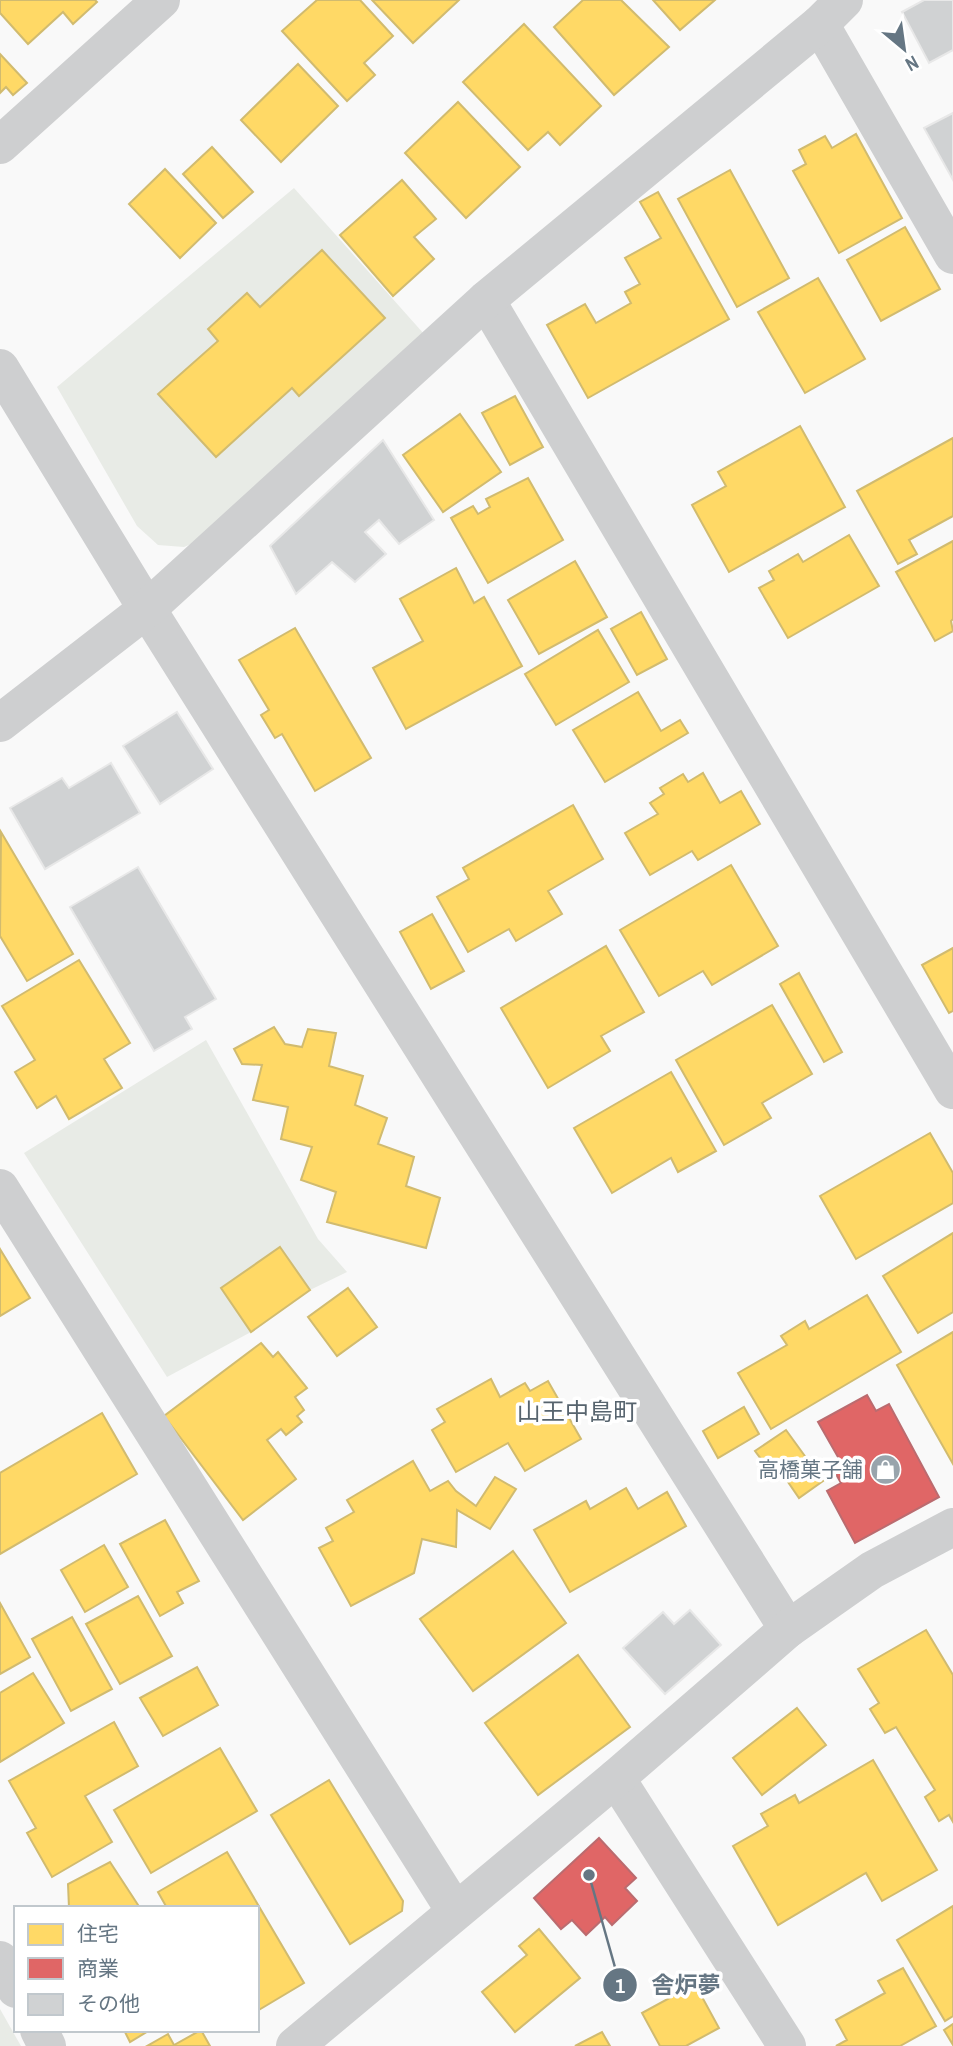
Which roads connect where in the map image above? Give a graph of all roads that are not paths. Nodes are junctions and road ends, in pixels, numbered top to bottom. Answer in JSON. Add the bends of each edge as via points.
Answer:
{"nodes":[{"id":1,"x":160,"y":0,"type":"edge"},
{"id":2,"x":832,"y":12,"type":"edge"},
{"id":3,"x":0,"y":145,"type":"edge"},
{"id":4,"x":953,"y":255,"type":"edge"},
{"id":5,"x":486,"y":300,"type":"junction"},
{"id":6,"x":0,"y":368,"type":"edge"},
{"id":7,"x":147,"y":609,"type":"junction"},
{"id":8,"x":0,"y":723,"type":"edge"},
{"id":9,"x":953,"y":1090,"type":"edge"},
{"id":10,"x":0,"y":1188,"type":"edge"},
{"id":11,"x":953,"y":1527,"type":"edge"},
{"id":12,"x":788,"y":1629,"type":"junction"},
{"id":13,"x":616,"y":1779,"type":"junction"},
{"id":14,"x":455,"y":1911,"type":"junction"},
{"id":15,"x":0,"y":1960,"type":"edge"},
{"id":16,"x":14,"y":1985,"type":"edge"},
{"id":17,"x":295,"y":2046,"type":"edge"},
{"id":18,"x":787,"y":2046,"type":"edge"}],
"edges":[{"from":1,"to":3,"type":"street"},
{"from":2,"to":4,"type":"street"},
{"from":2,"to":5,"type":"street"},
{"from":5,"to":7,"type":"street"},
{"from":5,"to":9,"type":"street"},
{"from":6,"to":7,"type":"street"},
{"from":7,"to":8,"type":"street"},
{"from":7,"to":12,"type":"street"},
{"from":10,"to":14,"type":"street"},
{"from":11,"to":12,"type":"street","via":[[872,1570]]},
{"from":12,"to":13,"type":"street"},
{"from":13,"to":14,"type":"street"},
{"from":13,"to":18,"type":"street"},
{"from":14,"to":17,"type":"street"},
{"from":15,"to":16,"type":"street"}]}
